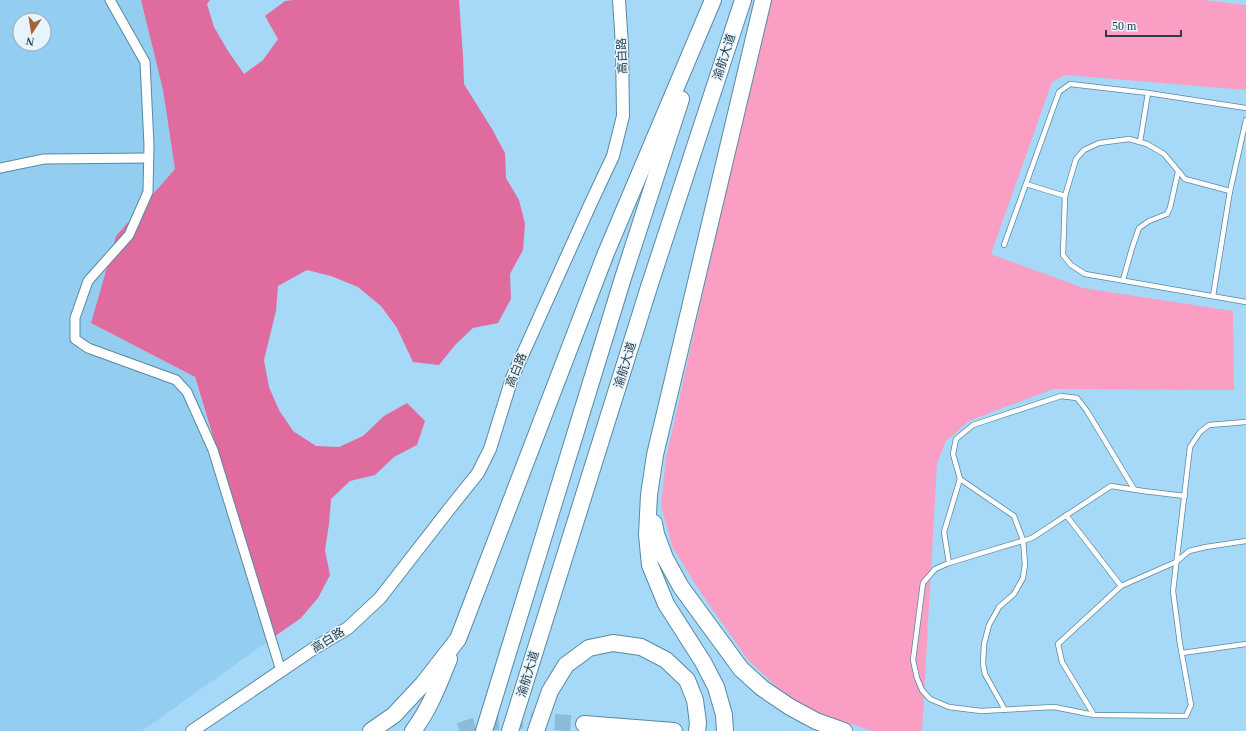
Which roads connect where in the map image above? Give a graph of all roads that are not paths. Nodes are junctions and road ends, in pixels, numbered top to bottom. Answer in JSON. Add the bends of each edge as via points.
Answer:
{"nodes":[{"id":1,"x":110,"y":0,"type":"edge"},
{"id":2,"x":619,"y":0,"type":"edge"},
{"id":3,"x":713,"y":0,"type":"edge"},
{"id":4,"x":743,"y":0,"type":"edge"},
{"id":5,"x":763,"y":0,"type":"edge"},
{"id":6,"x":1148,"y":93,"type":"junction"},
{"id":7,"x":1246,"y":108,"type":"edge"},
{"id":8,"x":1246,"y":120,"type":"edge"},
{"id":9,"x":1140,"y":142,"type":"junction"},
{"id":10,"x":148,"y":158,"type":"junction"},
{"id":11,"x":0,"y":168,"type":"edge"},
{"id":12,"x":1178,"y":172,"type":"junction"},
{"id":13,"x":1026,"y":184,"type":"junction"},
{"id":14,"x":1230,"y":191,"type":"junction"},
{"id":15,"x":1065,"y":196,"type":"junction"},
{"id":16,"x":1004,"y":245,"type":"dead end"},
{"id":17,"x":1123,"y":280,"type":"junction"},
{"id":18,"x":1213,"y":296,"type":"junction"},
{"id":19,"x":1246,"y":302,"type":"edge"},
{"id":20,"x":1246,"y":422,"type":"edge"},
{"id":21,"x":960,"y":479,"type":"junction"},
{"id":22,"x":1134,"y":489,"type":"junction"},
{"id":23,"x":649,"y":496,"type":"junction"},
{"id":24,"x":1184,"y":496,"type":"junction"},
{"id":25,"x":1066,"y":516,"type":"junction"},
{"id":26,"x":1023,"y":540,"type":"junction"},
{"id":27,"x":1246,"y":541,"type":"edge"},
{"id":28,"x":1176,"y":562,"type":"junction"},
{"id":29,"x":949,"y":563,"type":"junction"},
{"id":30,"x":1121,"y":586,"type":"junction"},
{"id":31,"x":458,"y":639,"type":"junction"},
{"id":32,"x":1246,"y":644,"type":"edge"},
{"id":33,"x":1182,"y":653,"type":"junction"},
{"id":34,"x":281,"y":671,"type":"junction"},
{"id":35,"x":1005,"y":710,"type":"junction"},
{"id":36,"x":1094,"y":715,"type":"junction"},
{"id":37,"x":584,"y":724,"type":"tunnel mouth"},
{"id":38,"x":192,"y":731,"type":"edge"},
{"id":39,"x":372,"y":731,"type":"edge"},
{"id":40,"x":413,"y":731,"type":"edge"},
{"id":41,"x":484,"y":731,"type":"edge"},
{"id":42,"x":510,"y":731,"type":"edge"},
{"id":43,"x":536,"y":731,"type":"edge"},
{"id":44,"x":674,"y":731,"type":"edge"},
{"id":45,"x":697,"y":731,"type":"edge"},
{"id":46,"x":725,"y":731,"type":"edge"},
{"id":47,"x":844,"y":731,"type":"edge"}],
"edges":[{"from":1,"to":10,"type":"street","via":[[145,62]]},
{"from":2,"to":34,"type":"street","name":"高白路","via":[[623,116],[613,156],[512,378],[490,449],[478,473],[380,598],[348,628]]},
{"from":3,"to":31,"type":"highway","via":[[606,253]]},
{"from":3,"to":41,"type":"highway","name":"渝航大道","via":[[623,278]]},
{"from":4,"to":42,"type":"highway","name":"渝航大道"},
{"from":5,"to":23,"type":"highway","via":[[656,455]]},
{"from":6,"to":7,"type":"lane"},
{"from":6,"to":9,"type":"lane"},
{"from":6,"to":13,"type":"lane","via":[[1070,84],[1059,92]]},
{"from":8,"to":14,"type":"lane"},
{"from":9,"to":12,"type":"lane","via":[[1164,154]]},
{"from":9,"to":15,"type":"lane","via":[[1129,139],[1099,143],[1084,150],[1076,159]]},
{"from":10,"to":11,"type":"street","via":[[44,159]]},
{"from":10,"to":34,"type":"street","via":[[148,192],[129,235],[88,281],[75,318],[75,339],[88,348],[176,380],[187,392],[213,450]]},
{"from":12,"to":14,"type":"lane","via":[[1185,179]]},
{"from":12,"to":17,"type":"lane","via":[[1167,214],[1139,228]]},
{"from":13,"to":15,"type":"lane"},
{"from":13,"to":16,"type":"lane"},
{"from":14,"to":18,"type":"lane"},
{"from":15,"to":17,"type":"lane","via":[[1063,255],[1085,274]]},
{"from":17,"to":18,"type":"lane"},
{"from":18,"to":19,"type":"lane"},
{"from":20,"to":24,"type":"lane","via":[[1209,424],[1200,432],[1190,446]]},
{"from":21,"to":22,"type":"lane","via":[[953,454],[956,439],[974,425],[1061,396],[1077,398],[1087,410]]},
{"from":21,"to":26,"type":"lane","via":[[1014,516]]},
{"from":21,"to":29,"type":"lane","via":[[944,532]]},
{"from":22,"to":24,"type":"lane"},
{"from":22,"to":25,"type":"lane","via":[[1111,486]]},
{"from":23,"to":46,"type":"highway","via":[[647,535],[650,565],[666,604],[716,687],[724,715]]},
{"from":23,"to":47,"type":"highway","via":[[656,534],[665,558],[681,587],[741,669],[762,688],[790,707],[816,721]]},
{"from":24,"to":28,"type":"lane"},
{"from":25,"to":26,"type":"lane","via":[[1032,538]]},
{"from":25,"to":30,"type":"lane"},
{"from":26,"to":29,"type":"lane"},
{"from":26,"to":35,"type":"lane","via":[[1023,578],[1014,594],[999,607],[988,625],[984,644],[983,664],[986,674]]},
{"from":27,"to":28,"type":"lane","via":[[1189,551]]},
{"from":28,"to":30,"type":"lane"},
{"from":28,"to":33,"type":"lane","via":[[1173,591]]},
{"from":29,"to":35,"type":"lane","via":[[935,569],[924,583],[913,660],[917,678],[922,690],[930,699],[949,707],[981,711]]},
{"from":30,"to":36,"type":"lane","via":[[1058,644],[1062,662]]},
{"from":31,"to":39,"type":"highway","via":[[423,684],[394,715]]},
{"from":31,"to":40,"type":"highway","via":[[422,719]]},
{"from":32,"to":33,"type":"lane"},
{"from":33,"to":36,"type":"lane","via":[[1192,705],[1186,716]]},
{"from":34,"to":38,"type":"street","name":"高白路"},
{"from":35,"to":36,"type":"lane","via":[[1054,706]]},
{"from":37,"to":44,"type":"highway"},
{"from":43,"to":45,"type":"highway","via":[[550,690],[566,665],[589,648],[613,643],[641,647],[666,660],[687,680],[695,700]]}]}
